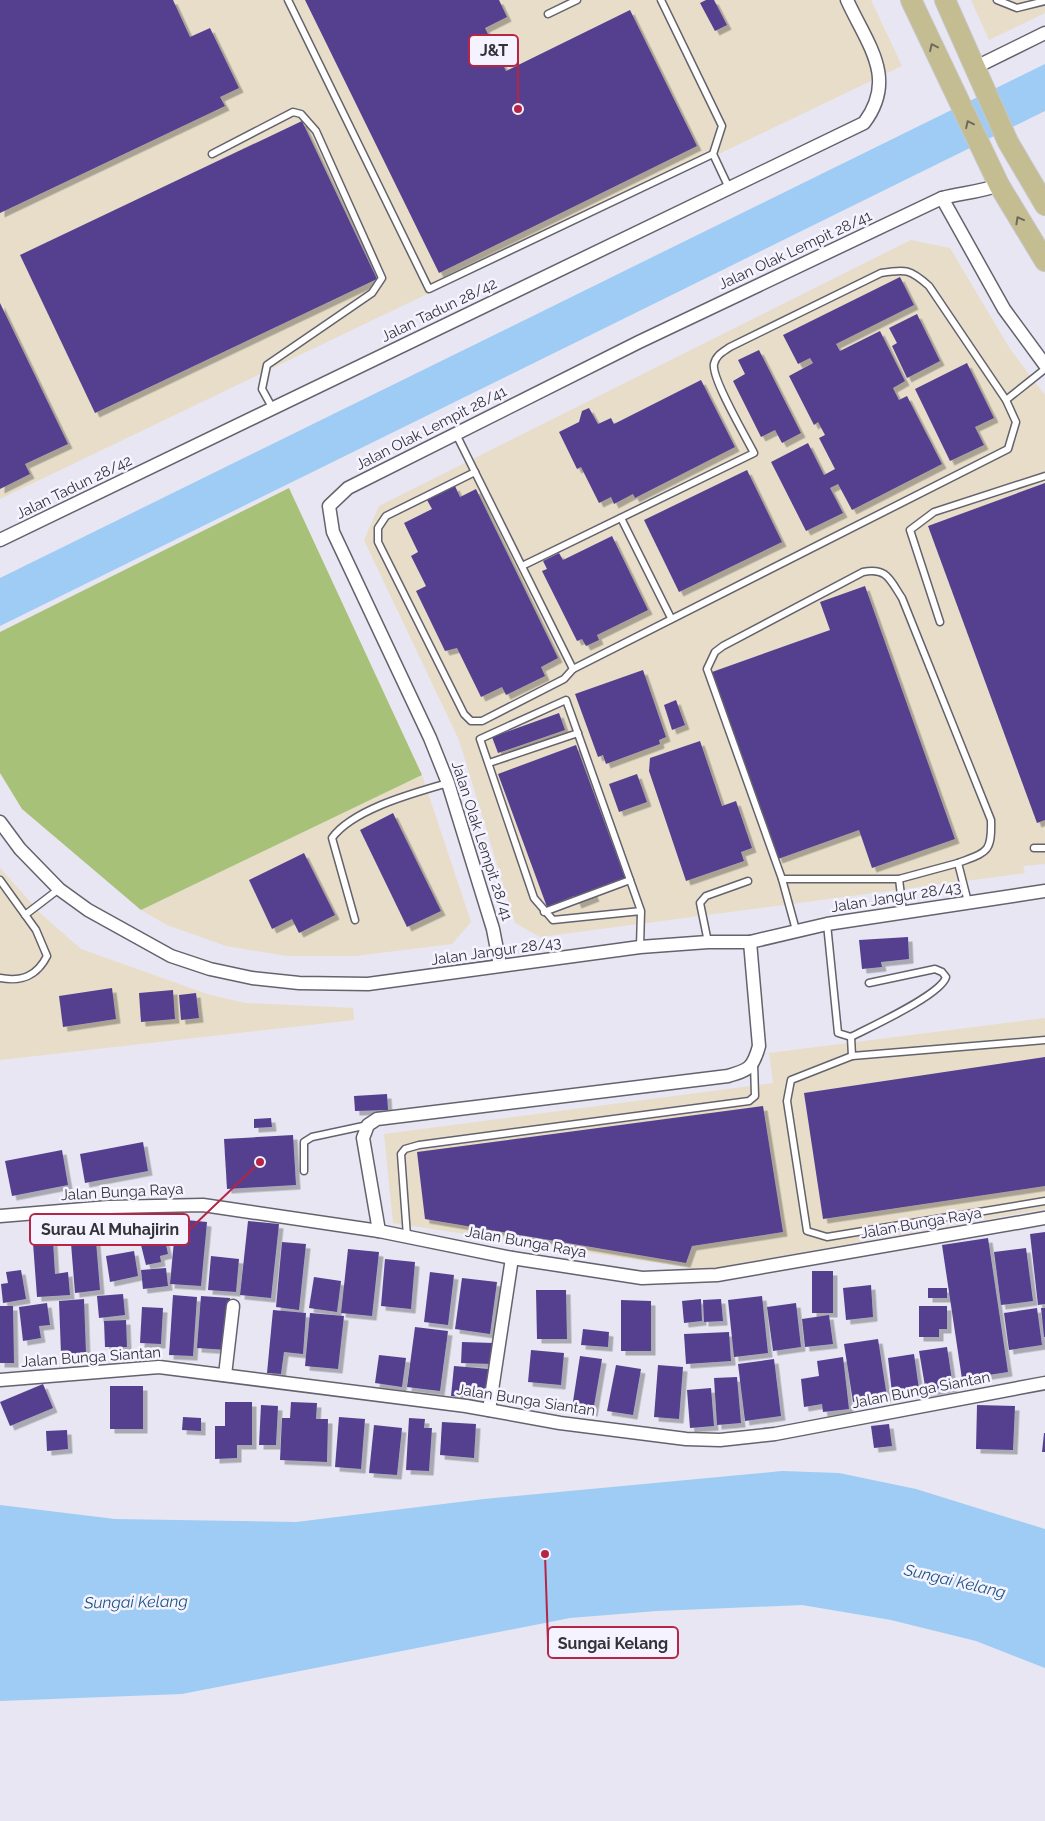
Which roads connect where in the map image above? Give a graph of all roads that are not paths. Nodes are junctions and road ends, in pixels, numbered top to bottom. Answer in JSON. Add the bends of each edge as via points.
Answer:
{"nodes":[{"id":1,"x":288,"y":0,"type":"edge"},
{"id":2,"x":577,"y":0,"type":"edge"},
{"id":3,"x":661,"y":0,"type":"edge"},
{"id":4,"x":847,"y":0,"type":"edge"},
{"id":5,"x":911,"y":0,"type":"edge"},
{"id":6,"x":945,"y":0,"type":"edge"},
{"id":7,"x":997,"y":0,"type":"edge"},
{"id":8,"x":1045,"y":0,"type":"edge"},
{"id":9,"x":548,"y":14,"type":"dead end"},
{"id":10,"x":1045,"y":33,"type":"edge"},
{"id":11,"x":979,"y":75,"type":"junction"},
{"id":12,"x":212,"y":154,"type":"dead end"},
{"id":13,"x":713,"y":154,"type":"junction"},
{"id":14,"x":999,"y":185,"type":"junction"},
{"id":15,"x":729,"y":188,"type":"junction"},
{"id":16,"x":942,"y":198,"type":"junction"},
{"id":17,"x":1045,"y":205,"type":"edge"},
{"id":18,"x":1045,"y":261,"type":"edge"},
{"id":19,"x":1045,"y":364,"type":"edge"},
{"id":20,"x":1045,"y":369,"type":"edge"},
{"id":21,"x":1006,"y":400,"type":"junction"},
{"id":22,"x":273,"y":409,"type":"junction"},
{"id":23,"x":456,"y":434,"type":"junction"},
{"id":24,"x":474,"y":472,"type":"junction"},
{"id":25,"x":1045,"y":476,"type":"edge"},
{"id":26,"x":621,"y":518,"type":"junction"},
{"id":27,"x":0,"y":540,"type":"edge"},
{"id":28,"x":522,"y":566,"type":"junction"},
{"id":29,"x":671,"y":618,"type":"junction"},
{"id":30,"x":940,"y":622,"type":"dead end"},
{"id":31,"x":573,"y":669,"type":"junction"},
{"id":32,"x":578,"y":733,"type":"junction"},
{"id":33,"x":488,"y":763,"type":"junction"},
{"id":34,"x":448,"y":783,"type":"junction"},
{"id":35,"x":0,"y":822,"type":"edge"},
{"id":36,"x":1034,"y":848,"type":"dead end"},
{"id":37,"x":1045,"y":848,"type":"edge"},
{"id":38,"x":958,"y":863,"type":"junction"},
{"id":39,"x":782,"y":878,"type":"junction"},
{"id":40,"x":898,"y":879,"type":"junction"},
{"id":41,"x":0,"y":880,"type":"edge"},
{"id":42,"x":630,"y":880,"type":"junction"},
{"id":43,"x":748,"y":881,"type":"dead end"},
{"id":44,"x":59,"y":889,"type":"junction"},
{"id":45,"x":1045,"y":891,"type":"edge"},
{"id":46,"x":968,"y":902,"type":"junction"},
{"id":47,"x":641,"y":910,"type":"junction"},
{"id":48,"x":544,"y":912,"type":"junction"},
{"id":49,"x":903,"y":912,"type":"junction"},
{"id":50,"x":25,"y":915,"type":"junction"},
{"id":51,"x":355,"y":920,"type":"dead end"},
{"id":52,"x":827,"y":924,"type":"junction"},
{"id":53,"x":796,"y":930,"type":"junction"},
{"id":54,"x":708,"y":942,"type":"junction"},
{"id":55,"x":750,"y":942,"type":"junction"},
{"id":56,"x":640,"y":947,"type":"junction"},
{"id":57,"x":500,"y":965,"type":"junction"},
{"id":58,"x":0,"y":978,"type":"edge"},
{"id":59,"x":868,"y":983,"type":"dead end"},
{"id":60,"x":851,"y":1037,"type":"junction"},
{"id":61,"x":1045,"y":1040,"type":"edge"},
{"id":62,"x":852,"y":1056,"type":"junction"},
{"id":63,"x":754,"y":1063,"type":"junction"},
{"id":64,"x":368,"y":1125,"type":"junction"},
{"id":65,"x":304,"y":1171,"type":"dead end"},
{"id":66,"x":1045,"y":1201,"type":"edge"},
{"id":67,"x":0,"y":1216,"type":"edge"},
{"id":68,"x":1045,"y":1218,"type":"edge"},
{"id":69,"x":379,"y":1231,"type":"junction"},
{"id":70,"x":407,"y":1236,"type":"junction"},
{"id":71,"x":512,"y":1258,"type":"junction"},
{"id":72,"x":233,"y":1306,"type":"dead end"},
{"id":73,"x":225,"y":1375,"type":"junction"},
{"id":74,"x":0,"y":1380,"type":"edge"},
{"id":75,"x":1045,"y":1383,"type":"edge"},
{"id":76,"x":489,"y":1410,"type":"junction"}],
"edges":[{"from":1,"to":13,"type":"lane","via":[[429,289]]},
{"from":2,"to":9,"type":"lane"},
{"from":3,"to":13,"type":"lane","via":[[722,126]]},
{"from":4,"to":15,"type":"street","name":"Jalan Tadun 28/42","via":[[878,67],[881,83],[874,110],[864,123]]},
{"from":14,"to":5,"type":"main road","one_way":true},
{"from":6,"to":11,"type":"main road"},
{"from":7,"to":8,"type":"lane","via":[[1017,8]]},
{"from":10,"to":11,"type":"street"},
{"from":11,"to":17,"type":"main road","via":[[1008,142]]},
{"from":12,"to":22,"type":"lane","via":[[293,112],[301,114],[316,131],[382,278],[372,294],[267,365],[262,389]]},
{"from":13,"to":15,"type":"lane"},
{"from":14,"to":16,"type":"street","name":"Jalan Olak Lempit 28/41","via":[[982,192],[964,192]]},
{"from":18,"to":14,"type":"main road","one_way":true},
{"from":15,"to":22,"type":"street","name":"Jalan Tadun 28/42"},
{"from":16,"to":19,"type":"street","via":[[1004,309]]},
{"from":16,"to":23,"type":"street","name":"Jalan Olak Lempit 28/41","via":[[639,342]]},
{"from":20,"to":21,"type":"lane"},
{"from":21,"to":26,"type":"lane","via":[[929,286],[914,272],[881,273],[730,347],[718,356],[714,366],[716,380],[754,453]]},
{"from":21,"to":29,"type":"lane","via":[[1016,422],[1008,449]]},
{"from":22,"to":27,"type":"street","name":"Jalan Tadun 28/42"},
{"from":23,"to":24,"type":"lane"},
{"from":23,"to":34,"type":"street","name":"Jalan Olak Lempit 28/41","via":[[348,488],[330,506],[333,532]]},
{"from":24,"to":28,"type":"lane"},
{"from":24,"to":31,"type":"lane","via":[[386,516],[378,528],[378,542],[464,714],[471,721],[482,721],[564,680]]},
{"from":25,"to":30,"type":"lane","via":[[934,512],[910,530]]},
{"from":26,"to":28,"type":"lane"},
{"from":26,"to":29,"type":"lane"},
{"from":28,"to":31,"type":"lane"},
{"from":29,"to":31,"type":"lane"},
{"from":32,"to":33,"type":"lane"},
{"from":32,"to":33,"type":"lane","via":[[566,700],[480,739]]},
{"from":32,"to":42,"type":"lane"},
{"from":33,"to":48,"type":"lane","via":[[534,898]]},
{"from":34,"to":51,"type":"lane","via":[[398,797],[341,826],[332,838]]},
{"from":34,"to":57,"type":"street","name":"Jalan Olak Lempit 28/41","via":[[493,928]]},
{"from":35,"to":44,"type":"street","name":"Jalan Jangur 28/43","via":[[20,849]]},
{"from":36,"to":37,"type":"lane"},
{"from":38,"to":39,"type":"lane","via":[[983,854],[992,842],[991,820],[902,598],[890,580],[877,569],[863,572],[723,646],[715,652],[707,670]]},
{"from":38,"to":40,"type":"lane"},
{"from":38,"to":46,"type":"lane"},
{"from":39,"to":40,"type":"lane"},
{"from":39,"to":53,"type":"lane"},
{"from":40,"to":49,"type":"lane"},
{"from":41,"to":50,"type":"lane"},
{"from":42,"to":47,"type":"lane"},
{"from":42,"to":48,"type":"lane"},
{"from":43,"to":54,"type":"lane","via":[[706,896],[700,903]]},
{"from":44,"to":50,"type":"lane"},
{"from":44,"to":57,"type":"street","name":"Jalan Jangur 28/43","via":[[88,910],[171,956],[210,970],[252,978],[299,983],[368,984]]},
{"from":45,"to":46,"type":"street","name":"Jalan Jangur 28/43"},
{"from":46,"to":49,"type":"street","name":"Jalan Jangur 28/43"},
{"from":47,"to":48,"type":"lane","via":[[553,920]]},
{"from":47,"to":56,"type":"lane"},
{"from":49,"to":52,"type":"street","name":"Jalan Jangur 28/43"},
{"from":50,"to":58,"type":"lane","via":[[44,944],[47,956],[40,969],[27,977]]},
{"from":52,"to":53,"type":"street","name":"Jalan Jangur 28/43"},
{"from":52,"to":60,"type":"lane","via":[[838,1033]]},
{"from":53,"to":55,"type":"street","name":"Jalan Jangur 28/43"},
{"from":54,"to":55,"type":"street","name":"Jalan Jangur 28/43"},
{"from":54,"to":56,"type":"street","name":"Jalan Jangur 28/43"},
{"from":55,"to":63,"type":"street","via":[[759,1046]]},
{"from":56,"to":57,"type":"street","name":"Jalan Jangur 28/43"},
{"from":59,"to":60,"type":"lane","via":[[935,969],[946,977],[932,994]]},
{"from":60,"to":62,"type":"lane"},
{"from":61,"to":62,"type":"lane"},
{"from":62,"to":66,"type":"lane","via":[[791,1080],[787,1102],[808,1231],[827,1237]]},
{"from":63,"to":64,"type":"street","via":[[744,1071],[728,1076],[389,1117]]},
{"from":63,"to":70,"type":"lane","via":[[755,1096],[749,1101],[405,1149],[401,1154],[400,1167]]},
{"from":64,"to":65,"type":"lane","via":[[312,1137],[304,1142]]},
{"from":64,"to":69,"type":"street","via":[[363,1138]]},
{"from":67,"to":69,"type":"street","name":"Jalan Bunga Raya","via":[[109,1207],[203,1205]]},
{"from":68,"to":71,"type":"street","name":"Jalan Bunga Raya","via":[[717,1275],[642,1278]]},
{"from":69,"to":70,"type":"street","name":"Jalan Bunga Raya"},
{"from":70,"to":71,"type":"street","name":"Jalan Bunga Raya"},
{"from":71,"to":76,"type":"street"},
{"from":72,"to":73,"type":"street"},
{"from":73,"to":74,"type":"street","name":"Jalan Bunga Siantan","via":[[159,1367]]},
{"from":73,"to":76,"type":"street","name":"Jalan Bunga Siantan"},
{"from":75,"to":76,"type":"street","name":"Jalan Bunga Siantan","via":[[776,1434],[720,1440],[642,1433]]}]}
